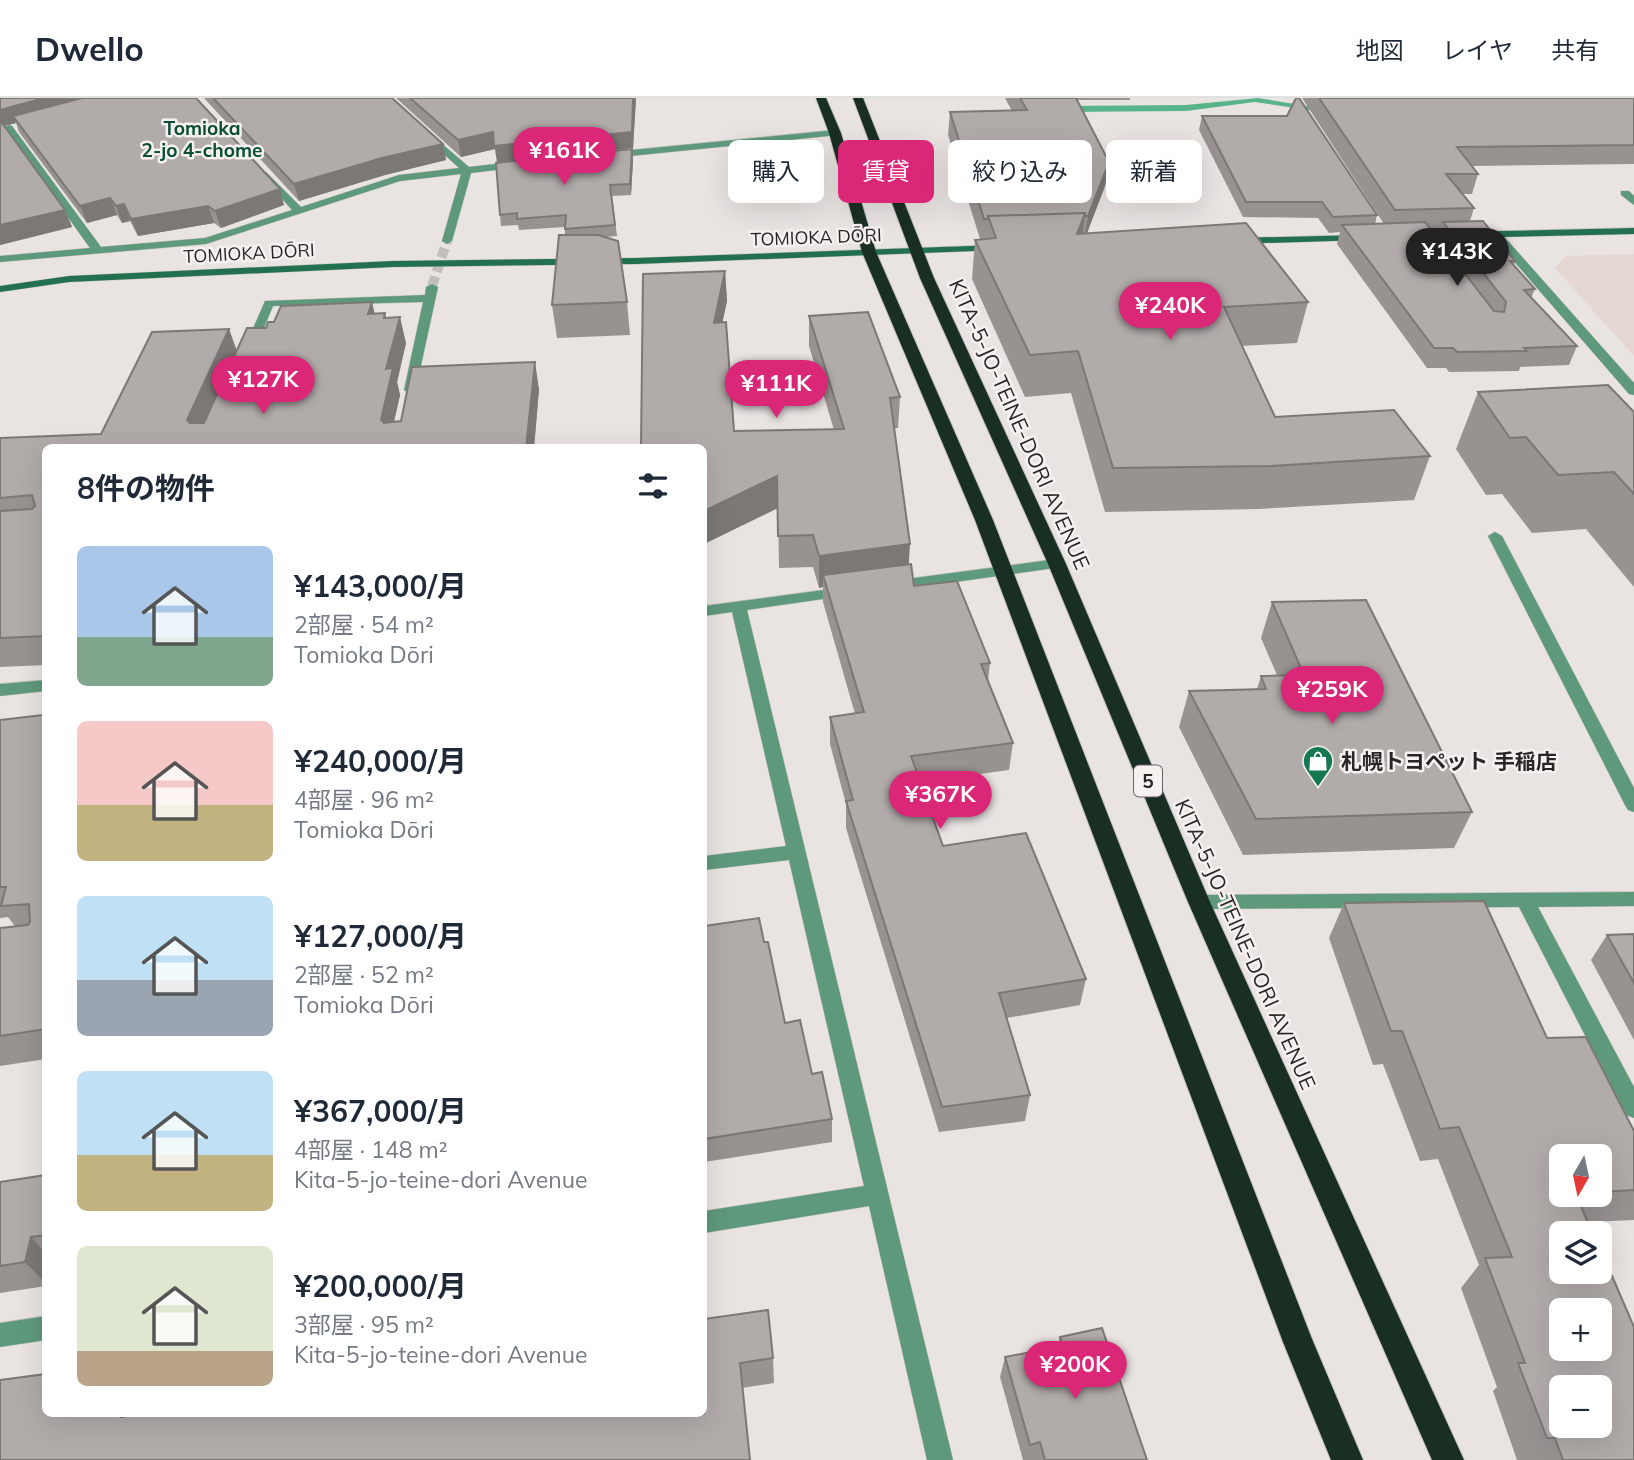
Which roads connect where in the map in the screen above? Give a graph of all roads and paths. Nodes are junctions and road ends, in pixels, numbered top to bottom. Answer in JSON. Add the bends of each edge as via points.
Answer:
{"nodes":[{"id":1,"x":821,"y":98,"type":"edge"},
{"id":2,"x":858,"y":98,"type":"edge"},
{"id":3,"x":22,"y":125,"type":"edge"},
{"id":4,"x":417,"y":125,"type":"edge"},
{"id":5,"x":5,"y":129,"type":"edge"},
{"id":6,"x":835,"y":133,"type":"junction"},
{"id":7,"x":603,"y":156,"type":"edge"},
{"id":8,"x":536,"y":163,"type":"edge"},
{"id":9,"x":261,"y":170,"type":"edge"},
{"id":10,"x":467,"y":170,"type":"junction"},
{"id":11,"x":1625,"y":193,"type":"dead end"},
{"id":12,"x":1634,"y":202,"type":"edge"},
{"id":13,"x":299,"y":211,"type":"junction"},
{"id":14,"x":1634,"y":231,"type":"edge"},
{"id":15,"x":1496,"y":234,"type":"junction"},
{"id":16,"x":1424,"y":235,"type":"junction"},
{"id":17,"x":1398,"y":236,"type":"edge"},
{"id":18,"x":1371,"y":237,"type":"edge"},
{"id":19,"x":447,"y":241,"type":"tunnel mouth"},
{"id":20,"x":1228,"y":242,"type":"edge"},
{"id":21,"x":1012,"y":248,"type":"edge"},
{"id":22,"x":98,"y":251,"type":"junction"},
{"id":23,"x":916,"y":251,"type":"junction"},
{"id":24,"x":869,"y":252,"type":"junction"},
{"id":25,"x":1437,"y":252,"type":"edge"},
{"id":26,"x":0,"y":259,"type":"edge"},
{"id":27,"x":0,"y":289,"type":"edge"},
{"id":28,"x":243,"y":363,"type":"edge"},
{"id":29,"x":1634,"y":391,"type":"edge"},
{"id":30,"x":406,"y":407,"type":"edge"},
{"id":31,"x":1495,"y":536,"type":"dead end"},
{"id":32,"x":1057,"y":564,"type":"junction"},
{"id":33,"x":1003,"y":570,"type":"junction"},
{"id":34,"x":738,"y":607,"type":"junction"},
{"id":35,"x":707,"y":611,"type":"edge"},
{"id":36,"x":42,"y":686,"type":"edge"},
{"id":37,"x":0,"y":691,"type":"edge"},
{"id":38,"x":1634,"y":805,"type":"edge"},
{"id":39,"x":796,"y":852,"type":"junction"},
{"id":40,"x":707,"y":863,"type":"edge"},
{"id":41,"x":1634,"y":899,"type":"edge"},
{"id":42,"x":1199,"y":902,"type":"junction"},
{"id":43,"x":1526,"y":902,"type":"junction"},
{"id":44,"x":1634,"y":1108,"type":"edge"},
{"id":45,"x":878,"y":1194,"type":"junction"},
{"id":46,"x":707,"y":1222,"type":"edge"},
{"id":47,"x":42,"y":1329,"type":"edge"},
{"id":48,"x":0,"y":1335,"type":"edge"},
{"id":49,"x":940,"y":1460,"type":"edge"},
{"id":50,"x":1347,"y":1460,"type":"edge"},
{"id":51,"x":1448,"y":1460,"type":"edge"}],
"edges":[{"from":1,"to":6,"type":"highway"},
{"from":2,"to":23,"type":"highway","name":"KITA-5-JO-TEINE-DORI AVENUE","number":"5"},
{"from":3,"to":5,"type":"street"},
{"from":4,"to":10,"type":"street"},
{"from":5,"to":22,"type":"street"},
{"from":6,"to":7,"type":"street"},
{"from":6,"to":24,"type":"highway"},
{"from":8,"to":10,"type":"street"},
{"from":9,"to":13,"type":"street"},
{"from":10,"to":13,"type":"street","via":[[399,178]]},
{"from":10,"to":19,"type":"street"},
{"from":11,"to":12,"type":"street"},
{"from":13,"to":22,"type":"street","via":[[206,241]]},
{"from":14,"to":15,"type":"street"},
{"from":15,"to":16,"type":"street"},
{"from":15,"to":29,"type":"street"},
{"from":16,"to":17,"type":"street"},
{"from":16,"to":25,"type":"street"},
{"from":18,"to":20,"type":"street"},
{"from":21,"to":23,"type":"street","name":"TOMIOKA DŌRI"},
{"from":22,"to":26,"type":"street"},
{"from":23,"to":24,"type":"street","name":"TOMIOKA DŌRI"},
{"from":23,"to":32,"type":"highway","name":"KITA-5-JO-TEINE-DORI AVENUE","number":"5"},
{"from":24,"to":27,"type":"street","name":"TOMIOKA DŌRI","via":[[393,264],[69,279]]},
{"from":24,"to":33,"type":"highway"},
{"from":28,"to":30,"type":"street","via":[[269,303],[430,292]]},
{"from":31,"to":38,"type":"street"},
{"from":32,"to":33,"type":"street"},
{"from":32,"to":42,"type":"highway","name":"KITA-5-JO-TEINE-DORI AVENUE","number":"5"},
{"from":33,"to":34,"type":"street"},
{"from":33,"to":50,"type":"highway"},
{"from":34,"to":35,"type":"street"},
{"from":34,"to":39,"type":"street"},
{"from":36,"to":37,"type":"street"},
{"from":39,"to":40,"type":"street"},
{"from":39,"to":45,"type":"street"},
{"from":41,"to":43,"type":"street"},
{"from":42,"to":43,"type":"street"},
{"from":42,"to":51,"type":"highway","name":"KITA-5-JO-TEINE-DORI AVENUE","number":"5"},
{"from":43,"to":44,"type":"street"},
{"from":45,"to":46,"type":"street"},
{"from":45,"to":49,"type":"street"},
{"from":47,"to":48,"type":"street"}]}
